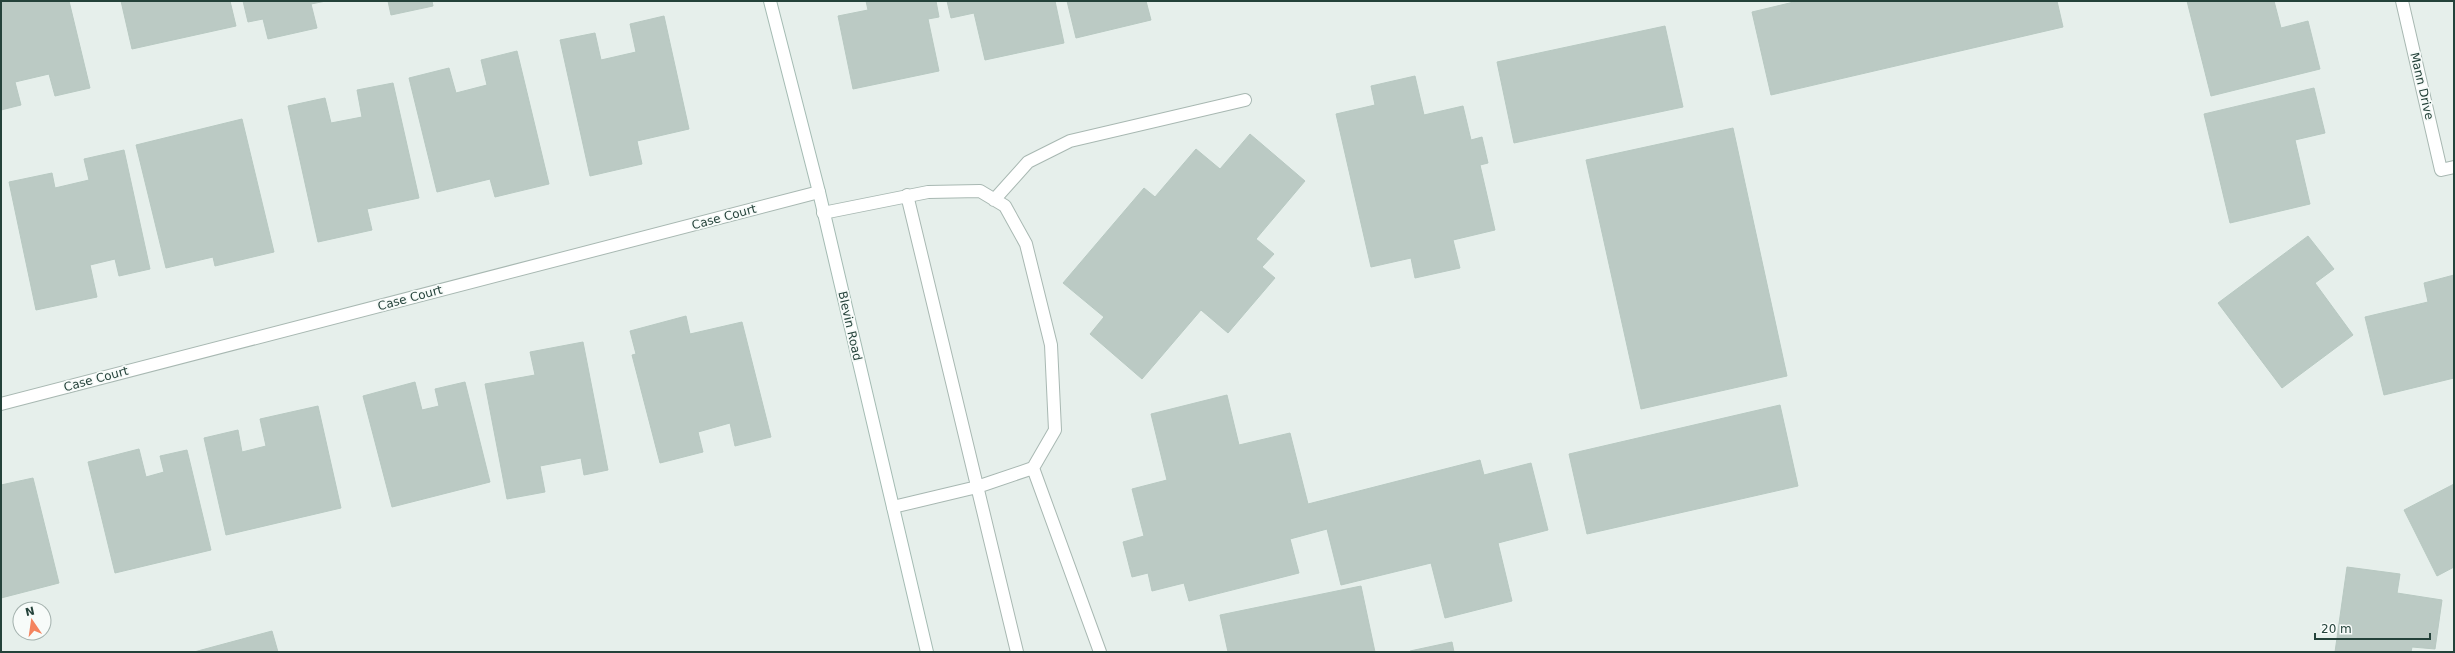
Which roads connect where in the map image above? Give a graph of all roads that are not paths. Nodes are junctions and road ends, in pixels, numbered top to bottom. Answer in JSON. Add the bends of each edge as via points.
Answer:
{"nodes":[{"id":1,"x":770,"y":1,"type":"edge"},
{"id":2,"x":2402,"y":1,"type":"edge"},
{"id":3,"x":1245,"y":100,"type":"dead end"},
{"id":4,"x":2454,"y":167,"type":"edge"},
{"id":5,"x":819,"y":192,"type":"junction"},
{"id":6,"x":908,"y":196,"type":"junction"},
{"id":7,"x":994,"y":200,"type":"junction"},
{"id":8,"x":823,"y":213,"type":"junction"},
{"id":9,"x":1,"y":404,"type":"edge"},
{"id":10,"x":1033,"y":468,"type":"junction"},
{"id":11,"x":977,"y":487,"type":"junction"},
{"id":12,"x":893,"y":507,"type":"junction"},
{"id":13,"x":927,"y":652,"type":"edge"},
{"id":14,"x":1017,"y":652,"type":"edge"},
{"id":15,"x":1100,"y":652,"type":"edge"}],
"edges":[{"from":1,"to":5,"type":"street","name":"Blevin Road"},
{"from":2,"to":4,"type":"street","name":"Mann Drive","via":[[2441,170]]},
{"from":3,"to":7,"type":"street","via":[[1070,141],[1028,162]]},
{"from":5,"to":8,"type":"street","name":"Blevin Road"},
{"from":5,"to":9,"type":"street","name":"Case Court"},
{"from":6,"to":7,"type":"street","via":[[928,192],[980,191]]},
{"from":6,"to":8,"type":"street"},
{"from":6,"to":11,"type":"street"},
{"from":7,"to":10,"type":"street","via":[[1005,206],[1026,244],[1051,345],[1055,430]]},
{"from":8,"to":12,"type":"street","name":"Blevin Road"},
{"from":10,"to":11,"type":"street"},
{"from":10,"to":15,"type":"street"},
{"from":11,"to":12,"type":"street"},
{"from":11,"to":14,"type":"street"},
{"from":12,"to":13,"type":"street","name":"Blevin Road"}]}
